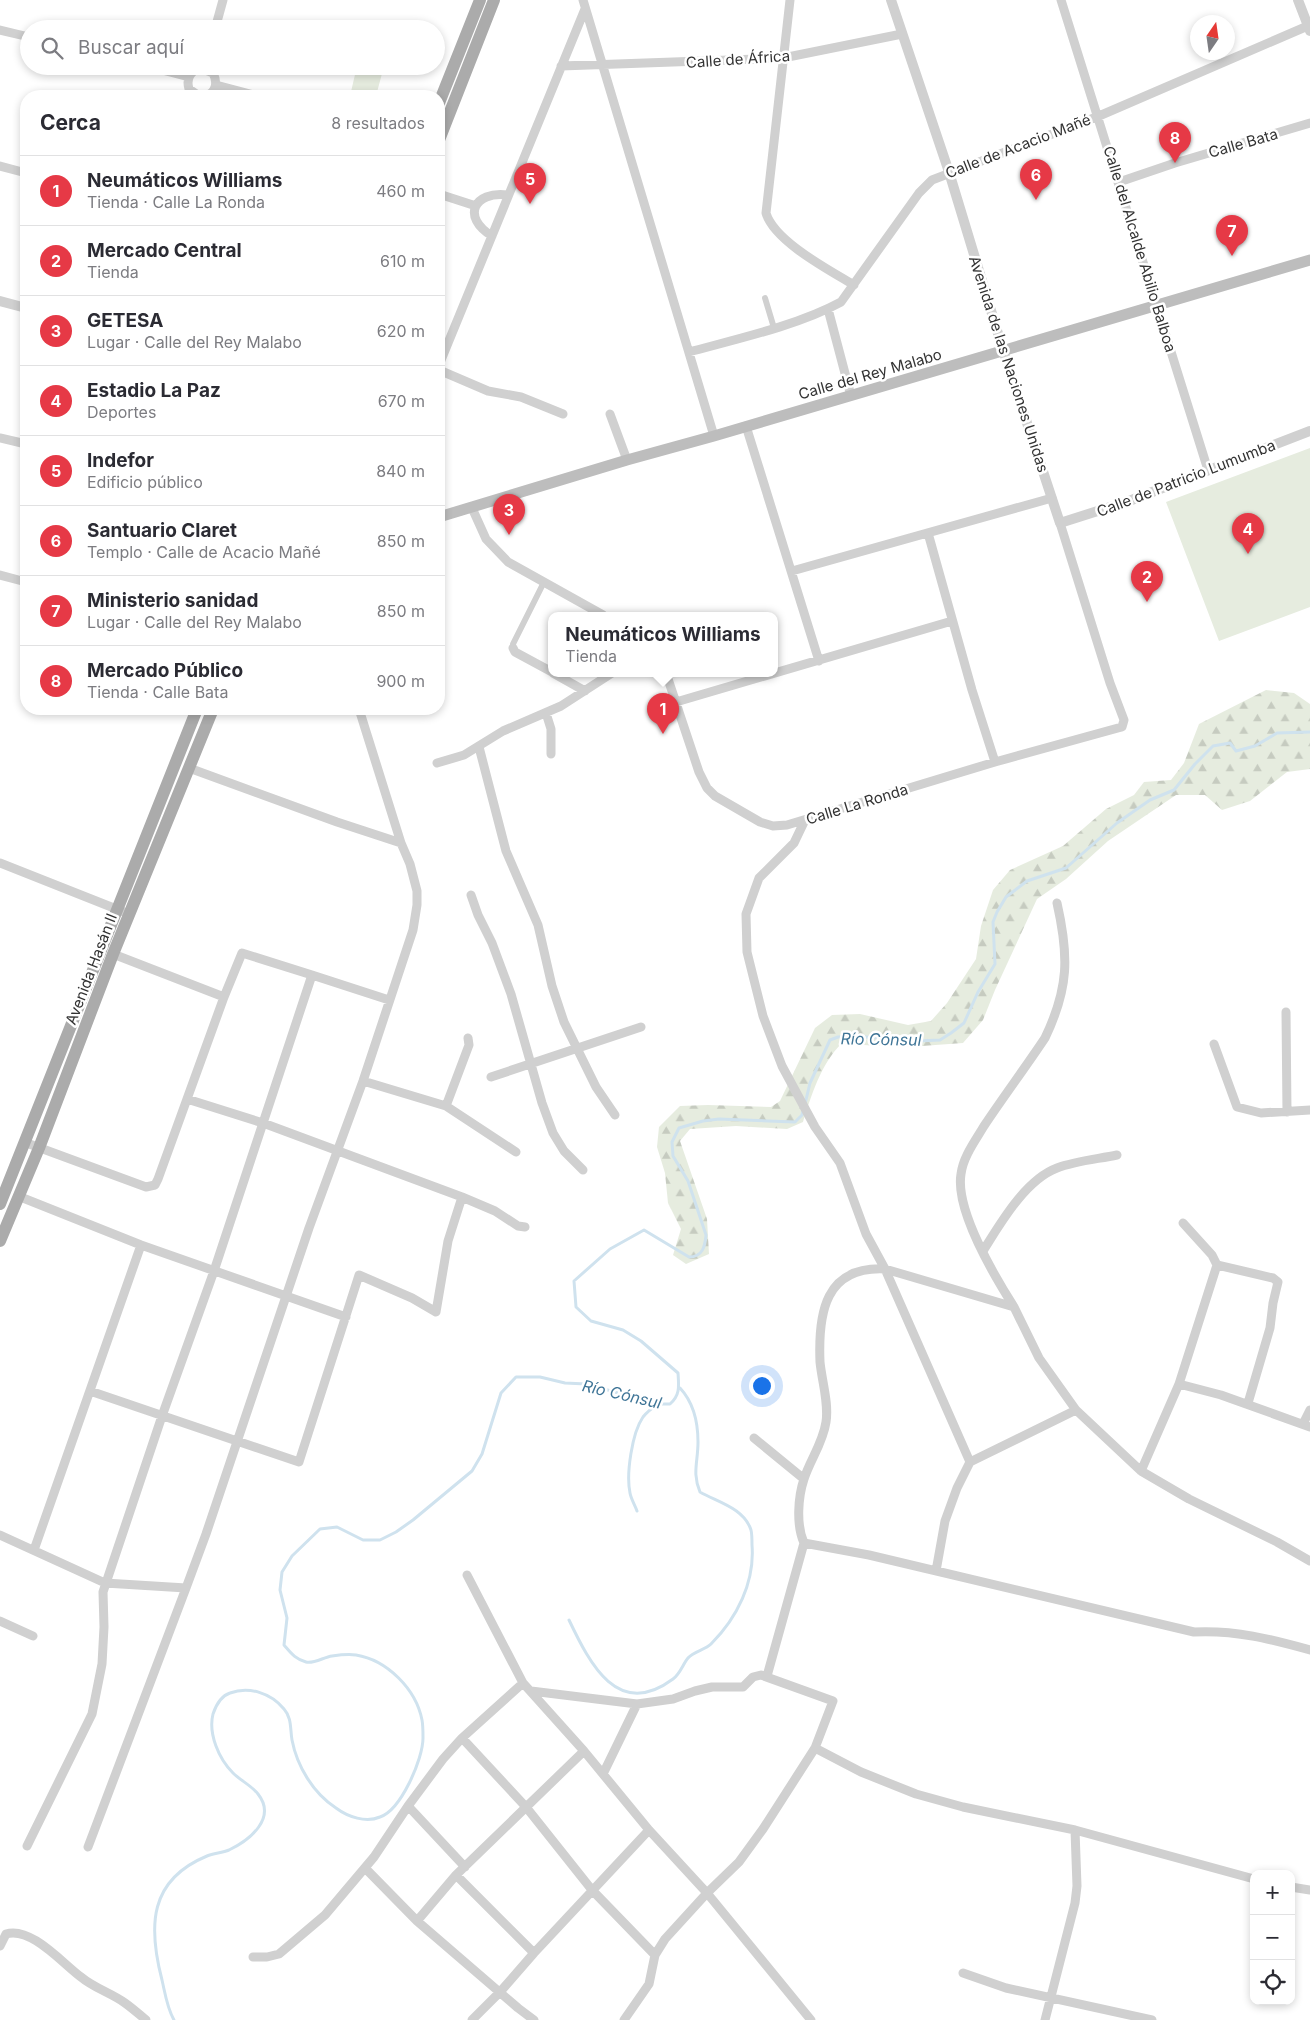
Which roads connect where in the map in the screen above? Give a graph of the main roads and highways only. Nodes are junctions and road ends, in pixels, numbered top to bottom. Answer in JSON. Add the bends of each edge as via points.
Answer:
{"nodes":[{"id":1,"x":480,"y":0,"type":"edge"},
{"id":2,"x":494,"y":0,"type":"edge"},
{"id":3,"x":444,"y":90,"type":"edge"},
{"id":4,"x":445,"y":125,"type":"edge"},
{"id":5,"x":1310,"y":260,"type":"edge"},
{"id":6,"x":445,"y":515,"type":"edge"},
{"id":7,"x":195,"y":715,"type":"edge"},
{"id":8,"x":211,"y":715,"type":"edge"},
{"id":9,"x":0,"y":1204,"type":"edge"},
{"id":10,"x":0,"y":1240,"type":"edge"}],
"edges":[{"from":1,"to":3,"type":"main road"},
{"from":2,"to":4,"type":"main road"},
{"from":5,"to":6,"type":"main road","name":"Calle del Rey Malabo"},
{"from":7,"to":9,"type":"main road","name":"Avenida Hasán II"},
{"from":8,"to":10,"type":"main road","name":"Avenida Hasán II"}]}
